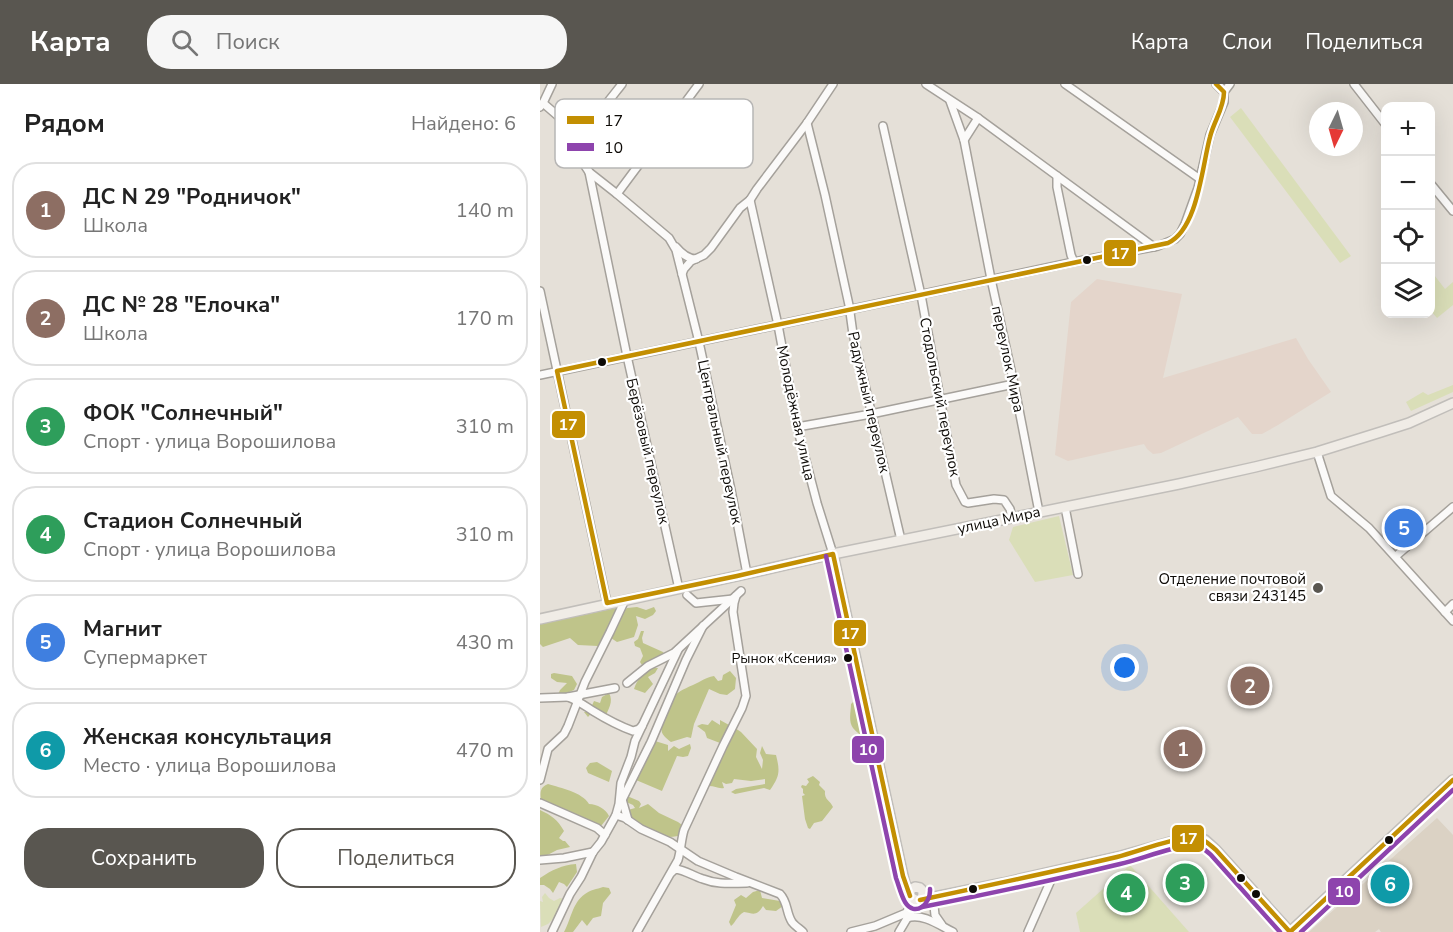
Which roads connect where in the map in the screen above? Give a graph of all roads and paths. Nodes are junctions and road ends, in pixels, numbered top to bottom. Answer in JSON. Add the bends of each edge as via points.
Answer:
{"nodes":[{"id":1,"x":552,"y":84,"type":"edge"},
{"id":2,"x":622,"y":84,"type":"edge"},
{"id":3,"x":699,"y":84,"type":"edge"},
{"id":4,"x":833,"y":84,"type":"edge"},
{"id":5,"x":926,"y":84,"type":"edge"},
{"id":6,"x":1065,"y":84,"type":"edge"},
{"id":7,"x":1216,"y":84,"type":"edge"},
{"id":8,"x":1230,"y":84,"type":"edge"},
{"id":9,"x":1354,"y":84,"type":"edge"},
{"id":10,"x":1224,"y":92,"type":"junction"},
{"id":11,"x":610,"y":99,"type":"edge"},
{"id":12,"x":688,"y":99,"type":"edge"},
{"id":13,"x":950,"y":101,"type":"junction"},
{"id":14,"x":542,"y":105,"type":"edge"},
{"id":15,"x":555,"y":114,"type":"edge"},
{"id":16,"x":978,"y":118,"type":"junction"},
{"id":17,"x":1381,"y":119,"type":"edge"},
{"id":18,"x":807,"y":123,"type":"junction"},
{"id":19,"x":883,"y":126,"type":"dead end"},
{"id":20,"x":964,"y":140,"type":"junction"},
{"id":21,"x":586,"y":168,"type":"edge"},
{"id":22,"x":636,"y":168,"type":"edge"},
{"id":23,"x":589,"y":172,"type":"junction"},
{"id":24,"x":1057,"y":176,"type":"junction"},
{"id":25,"x":1200,"y":179,"type":"junction"},
{"id":26,"x":1435,"y":188,"type":"edge"},
{"id":27,"x":617,"y":194,"type":"junction"},
{"id":28,"x":750,"y":200,"type":"junction"},
{"id":29,"x":1453,"y":212,"type":"edge"},
{"id":30,"x":673,"y":243,"type":"junction"},
{"id":31,"x":1154,"y":247,"type":"junction"},
{"id":32,"x":696,"y":259,"type":"junction"},
{"id":33,"x":1074,"y":262,"type":"junction"},
{"id":34,"x":682,"y":274,"type":"junction"},
{"id":35,"x":991,"y":279,"type":"junction"},
{"id":36,"x":540,"y":291,"type":"edge"},
{"id":37,"x":921,"y":295,"type":"junction"},
{"id":38,"x":849,"y":310,"type":"junction"},
{"id":39,"x":777,"y":325,"type":"junction"},
{"id":40,"x":699,"y":342,"type":"junction"},
{"id":41,"x":627,"y":356,"type":"junction"},
{"id":42,"x":556,"y":371,"type":"junction"},
{"id":43,"x":540,"y":375,"type":"edge"},
{"id":44,"x":1014,"y":384,"type":"junction"},
{"id":45,"x":940,"y":400,"type":"junction"},
{"id":46,"x":1453,"y":403,"type":"edge"},
{"id":47,"x":872,"y":414,"type":"junction"},
{"id":48,"x":797,"y":427,"type":"junction"},
{"id":49,"x":1317,"y":452,"type":"junction"},
{"id":50,"x":1065,"y":507,"type":"junction"},
{"id":51,"x":1453,"y":507,"type":"edge"},
{"id":52,"x":1039,"y":512,"type":"junction"},
{"id":53,"x":1012,"y":518,"type":"junction"},
{"id":54,"x":901,"y":540,"type":"junction"},
{"id":55,"x":833,"y":554,"type":"junction"},
{"id":56,"x":1395,"y":556,"type":"junction"},
{"id":57,"x":747,"y":574,"type":"junction"},
{"id":58,"x":1078,"y":574,"type":"dead end"},
{"id":59,"x":683,"y":592,"type":"junction"},
{"id":60,"x":737,"y":595,"type":"junction"},
{"id":61,"x":625,"y":600,"type":"junction"},
{"id":62,"x":607,"y":603,"type":"junction"},
{"id":63,"x":1453,"y":604,"type":"edge"},
{"id":64,"x":1445,"y":612,"type":"junction"},
{"id":65,"x":540,"y":619,"type":"edge"},
{"id":66,"x":1453,"y":621,"type":"edge"},
{"id":67,"x":703,"y":626,"type":"junction"},
{"id":68,"x":678,"y":650,"type":"junction"},
{"id":69,"x":627,"y":683,"type":"dead end"},
{"id":70,"x":615,"y":688,"type":"dead end"},
{"id":71,"x":540,"y":698,"type":"edge"},
{"id":72,"x":578,"y":698,"type":"junction"},
{"id":73,"x":642,"y":726,"type":"junction"},
{"id":74,"x":540,"y":780,"type":"edge"},
{"id":75,"x":1453,"y":780,"type":"edge"},
{"id":76,"x":621,"y":797,"type":"junction"},
{"id":77,"x":540,"y":803,"type":"edge"},
{"id":78,"x":616,"y":815,"type":"junction"},
{"id":79,"x":628,"y":820,"type":"junction"},
{"id":80,"x":605,"y":835,"type":"junction"},
{"id":81,"x":681,"y":849,"type":"junction"},
{"id":82,"x":593,"y":852,"type":"junction"},
{"id":83,"x":540,"y":860,"type":"edge"},
{"id":84,"x":1055,"y":871,"type":"junction"},
{"id":85,"x":671,"y":873,"type":"junction"},
{"id":86,"x":903,"y":876,"type":"junction"},
{"id":87,"x":752,"y":883,"type":"junction"},
{"id":88,"x":919,"y":888,"type":"junction"},
{"id":89,"x":947,"y":894,"type":"junction"},
{"id":90,"x":933,"y":897,"type":"junction"},
{"id":91,"x":915,"y":898,"type":"junction"},
{"id":92,"x":908,"y":914,"type":"junction"},
{"id":93,"x":790,"y":918,"type":"junction"},
{"id":94,"x":944,"y":927,"type":"junction"},
{"id":95,"x":552,"y":932,"type":"edge"},
{"id":96,"x":638,"y":932,"type":"edge"},
{"id":97,"x":797,"y":932,"type":"edge"},
{"id":98,"x":803,"y":932,"type":"edge"},
{"id":99,"x":851,"y":932,"type":"edge"},
{"id":100,"x":899,"y":932,"type":"edge"},
{"id":101,"x":953,"y":932,"type":"edge"},
{"id":102,"x":1028,"y":932,"type":"edge"},
{"id":103,"x":1290,"y":932,"type":"edge"}],
"edges":[{"from":1,"to":14,"type":"street"},
{"from":2,"to":11,"type":"street"},
{"from":3,"to":12,"type":"street"},
{"from":4,"to":18,"type":"street"},
{"from":5,"to":13,"type":"street"},
{"from":6,"to":25,"type":"street"},
{"from":7,"to":10,"type":"street"},
{"from":8,"to":10,"type":"street"},
{"from":9,"to":17,"type":"street"},
{"from":10,"to":25,"type":"street"},
{"from":13,"to":16,"type":"street"},
{"from":13,"to":20,"type":"street","name":"переулок Мира"},
{"from":14,"to":15,"type":"street"},
{"from":16,"to":20,"type":"street"},
{"from":16,"to":24,"type":"street"},
{"from":18,"to":28,"type":"street"},
{"from":18,"to":38,"type":"street","name":"Радужный переулок"},
{"from":19,"to":37,"type":"street","name":"Стодольский переулок"},
{"from":20,"to":35,"type":"street","name":"переулок Мира"},
{"from":21,"to":23,"type":"street"},
{"from":22,"to":27,"type":"street"},
{"from":23,"to":27,"type":"street"},
{"from":23,"to":41,"type":"street","name":"Берёзовый переулок"},
{"from":24,"to":31,"type":"street"},
{"from":24,"to":33,"type":"street"},
{"from":25,"to":31,"type":"street","via":[[1182,231],[1169,242]]},
{"from":26,"to":29,"type":"street"},
{"from":27,"to":30,"type":"street"},
{"from":28,"to":32,"type":"street","via":[[711,248]]},
{"from":28,"to":39,"type":"street","name":"Молодёжная улица"},
{"from":30,"to":32,"type":"street","via":[[682,253]]},
{"from":30,"to":34,"type":"street","name":"Центральный переулок"},
{"from":31,"to":33,"type":"street"},
{"from":32,"to":34,"type":"street"},
{"from":33,"to":35,"type":"street"},
{"from":34,"to":40,"type":"street","name":"Центральный переулок"},
{"from":35,"to":37,"type":"street"},
{"from":35,"to":44,"type":"street","name":"переулок Мира"},
{"from":36,"to":42,"type":"street"},
{"from":37,"to":38,"type":"street"},
{"from":37,"to":45,"type":"street","name":"Стодольский переулок"},
{"from":38,"to":39,"type":"street"},
{"from":38,"to":47,"type":"street","name":"Радужный переулок"},
{"from":39,"to":40,"type":"street"},
{"from":39,"to":48,"type":"street","name":"Молодёжная улица"},
{"from":40,"to":41,"type":"street"},
{"from":40,"to":57,"type":"street","name":"Центральный переулок"},
{"from":41,"to":42,"type":"street"},
{"from":41,"to":59,"type":"street","name":"Берёзовый переулок"},
{"from":42,"to":43,"type":"street"},
{"from":42,"to":62,"type":"street"},
{"from":44,"to":45,"type":"street"},
{"from":44,"to":52,"type":"street","name":"переулок Мира"},
{"from":45,"to":47,"type":"street"},
{"from":45,"to":53,"type":"street","name":"Стодольский переулок","via":[[960,495],[968,503],[1004,500]]},
{"from":46,"to":49,"type":"main road","name":"улица Мира","via":[[1409,423]]},
{"from":47,"to":48,"type":"street"},
{"from":47,"to":54,"type":"street","name":"Радужный переулок"},
{"from":48,"to":55,"type":"street","name":"Молодёжная улица"},
{"from":49,"to":50,"type":"main road","name":"улица Мира"},
{"from":49,"to":56,"type":"street","via":[[1331,496],[1370,528]]},
{"from":50,"to":52,"type":"main road","name":"улица Мира"},
{"from":50,"to":58,"type":"street"},
{"from":51,"to":56,"type":"street"},
{"from":52,"to":53,"type":"main road","name":"улица Мира"},
{"from":53,"to":54,"type":"main road","name":"улица Мира"},
{"from":54,"to":55,"type":"main road","name":"улица Мира"},
{"from":55,"to":57,"type":"main road","name":"улица Мира"},
{"from":55,"to":86,"type":"main road"},
{"from":56,"to":64,"type":"street"},
{"from":57,"to":59,"type":"main road","name":"улица Мира"},
{"from":59,"to":60,"type":"street","via":[[696,603]]},
{"from":59,"to":61,"type":"main road","name":"улица Мира"},
{"from":60,"to":67,"type":"street"},
{"from":60,"to":81,"type":"street","via":[[733,612],[746,696],[687,822]]},
{"from":61,"to":62,"type":"main road","name":"улица Мира"},
{"from":61,"to":72,"type":"street"},
{"from":62,"to":65,"type":"main road","name":"улица Мира"},
{"from":63,"to":64,"type":"street"},
{"from":64,"to":66,"type":"street"},
{"from":67,"to":68,"type":"street"},
{"from":67,"to":76,"type":"street","via":[[651,742]]},
{"from":68,"to":69,"type":"street"},
{"from":68,"to":73,"type":"street"},
{"from":70,"to":72,"type":"street"},
{"from":71,"to":72,"type":"street"},
{"from":72,"to":73,"type":"street","via":[[627,729],[633,731]]},
{"from":72,"to":74,"type":"street","via":[[564,734],[548,749]]},
{"from":73,"to":76,"type":"street","via":[[623,777]]},
{"from":75,"to":103,"type":"main road"},
{"from":76,"to":78,"type":"street"},
{"from":76,"to":79,"type":"street"},
{"from":77,"to":80,"type":"street"},
{"from":78,"to":79,"type":"street"},
{"from":78,"to":80,"type":"street"},
{"from":79,"to":81,"type":"street"},
{"from":80,"to":82,"type":"street"},
{"from":81,"to":85,"type":"street"},
{"from":81,"to":87,"type":"street"},
{"from":82,"to":83,"type":"street"},
{"from":82,"to":95,"type":"street"},
{"from":84,"to":89,"type":"main road"},
{"from":84,"to":102,"type":"street"},
{"from":84,"to":103,"type":"main road","via":[[1181,839],[1199,838],[1216,850]]},
{"from":85,"to":87,"type":"street","via":[[677,869],[717,883]]},
{"from":85,"to":96,"type":"street"},
{"from":86,"to":88,"type":"main road"},
{"from":86,"to":91,"type":"main road"},
{"from":87,"to":93,"type":"street","via":[[783,896]]},
{"from":88,"to":89,"type":"main road"},
{"from":88,"to":91,"type":"main road","via":[[923,896]]},
{"from":89,"to":90,"type":"main road"},
{"from":90,"to":91,"type":"main road"},
{"from":90,"to":94,"type":"street","via":[[935,915]]},
{"from":91,"to":92,"type":"street"},
{"from":92,"to":94,"type":"street"},
{"from":92,"to":99,"type":"street"},
{"from":92,"to":100,"type":"street"},
{"from":93,"to":97,"type":"street"},
{"from":93,"to":98,"type":"street"},
{"from":94,"to":101,"type":"street"}]}
